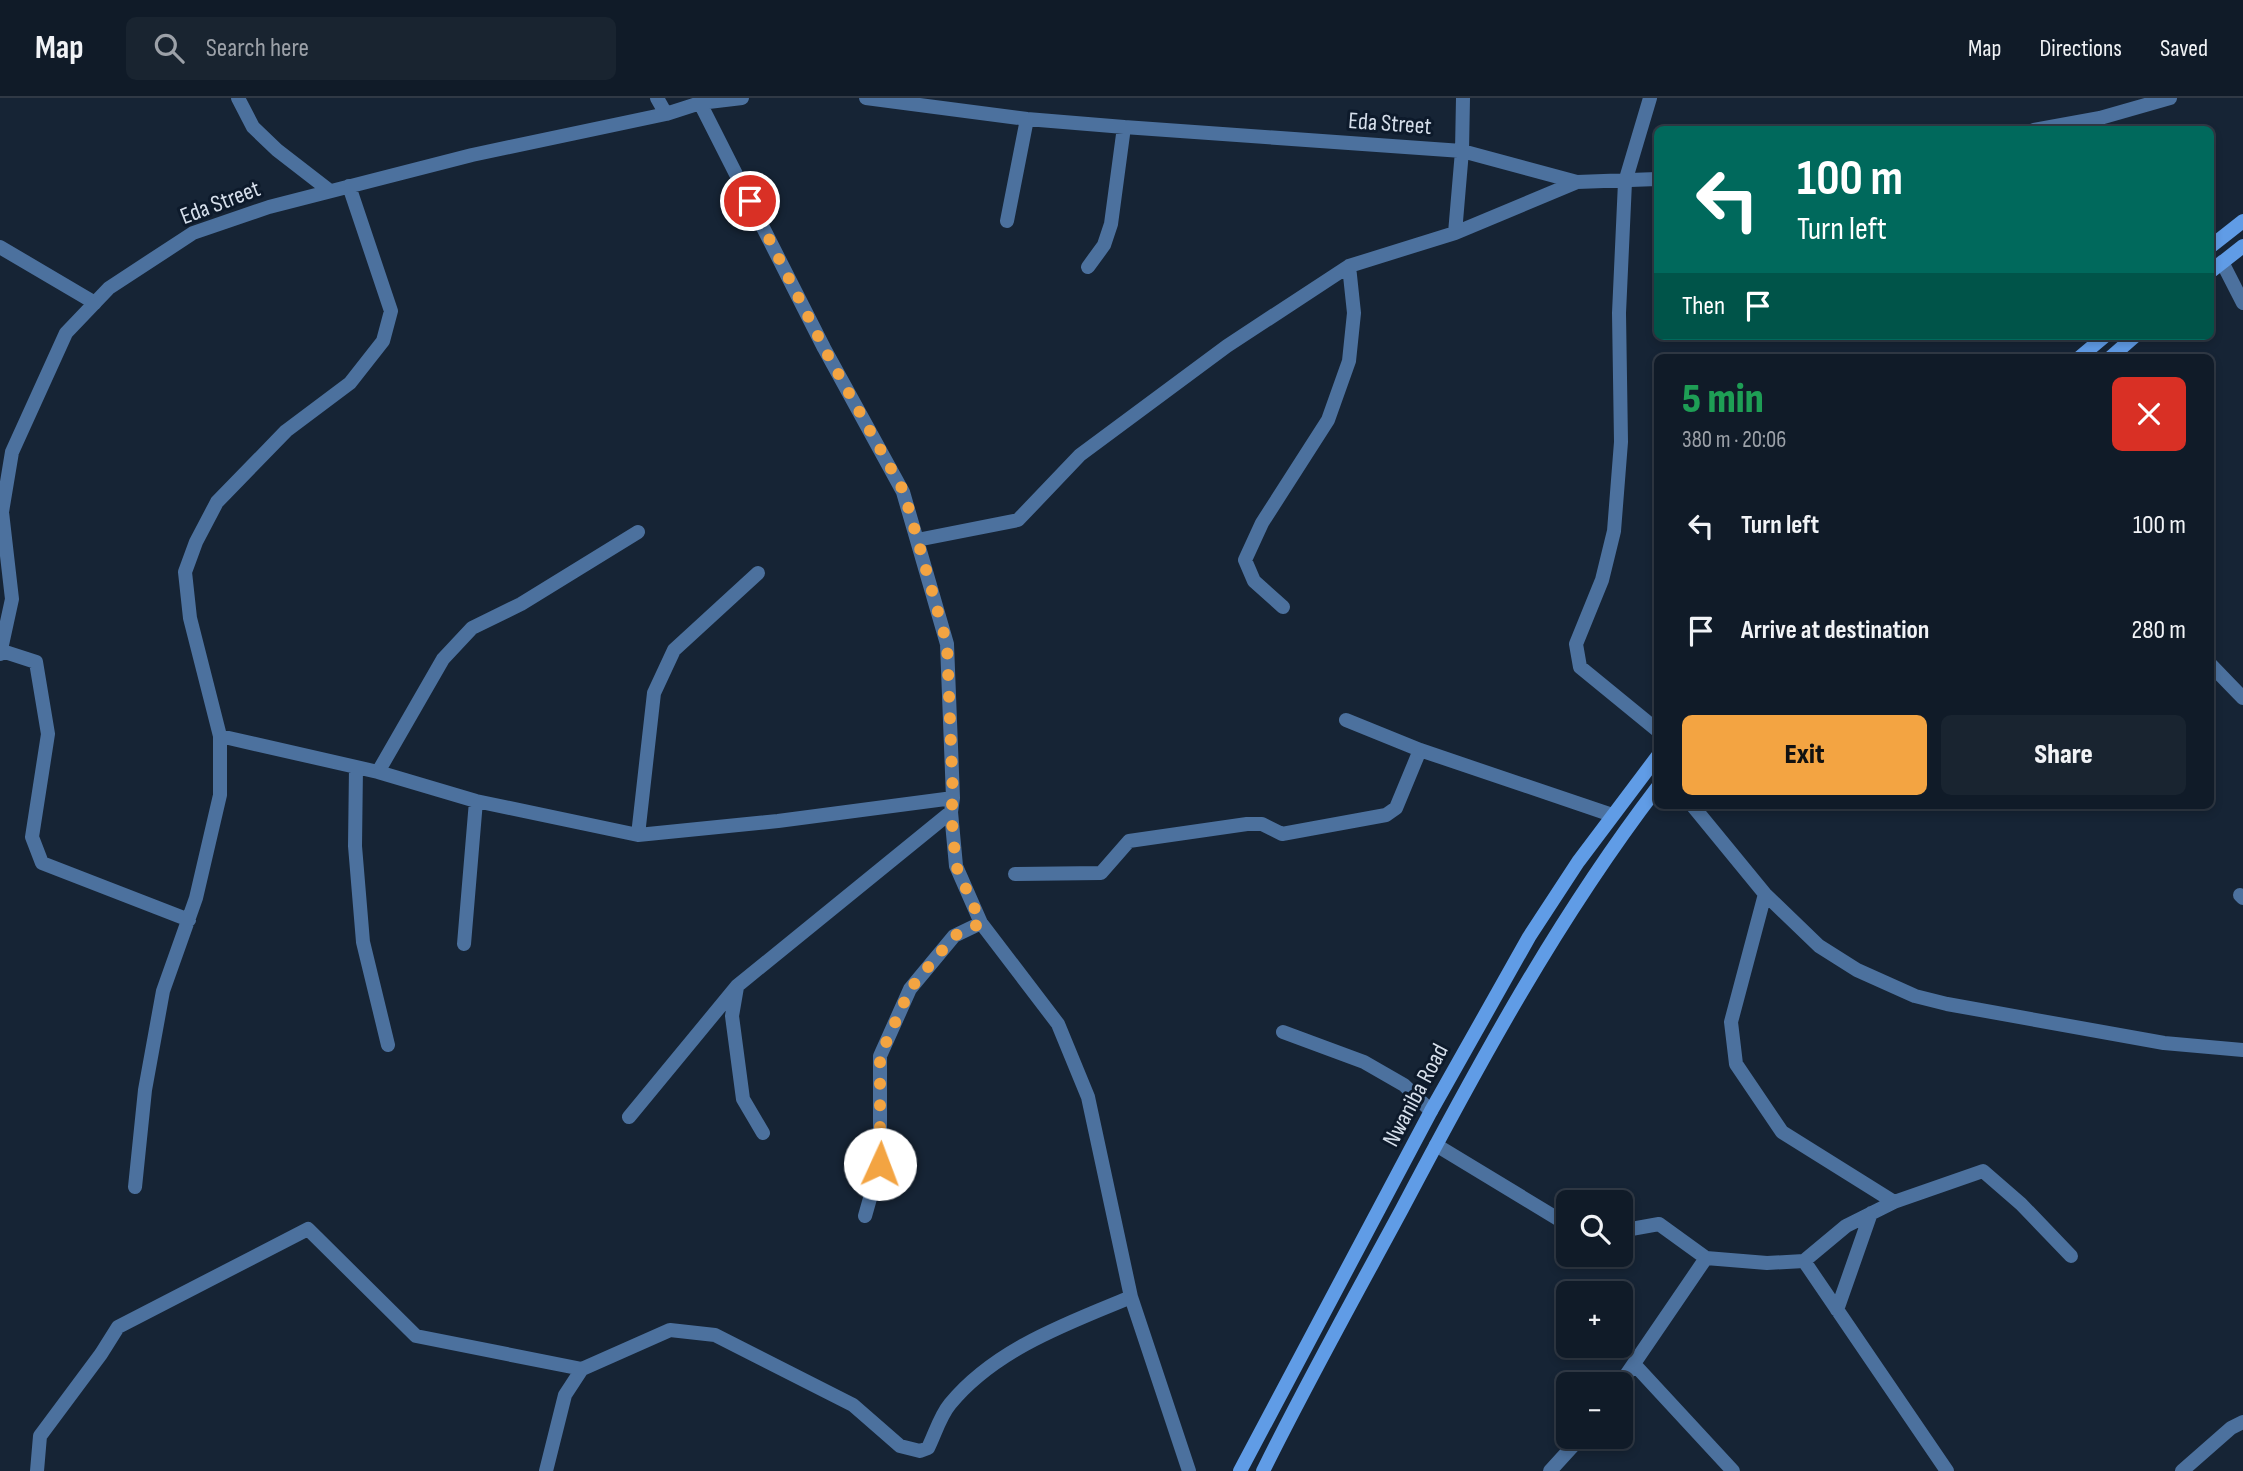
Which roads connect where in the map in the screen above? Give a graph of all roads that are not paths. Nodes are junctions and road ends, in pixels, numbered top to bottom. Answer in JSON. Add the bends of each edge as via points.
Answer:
{"nodes":[{"id":1,"x":238,"y":98,"type":"edge"},
{"id":2,"x":657,"y":98,"type":"edge"},
{"id":3,"x":742,"y":98,"type":"edge"},
{"id":4,"x":866,"y":98,"type":"edge"},
{"id":5,"x":1463,"y":98,"type":"edge"},
{"id":6,"x":1650,"y":98,"type":"edge"},
{"id":7,"x":2170,"y":98,"type":"edge"},
{"id":8,"x":699,"y":103,"type":"junction"},
{"id":9,"x":666,"y":114,"type":"junction"},
{"id":10,"x":1027,"y":118,"type":"junction"},
{"id":11,"x":2057,"y":126,"type":"edge"},
{"id":12,"x":1124,"y":127,"type":"junction"},
{"id":13,"x":1462,"y":151,"type":"junction"},
{"id":14,"x":1654,"y":179,"type":"edge"},
{"id":15,"x":1577,"y":182,"type":"junction"},
{"id":16,"x":1625,"y":182,"type":"junction"},
{"id":17,"x":349,"y":186,"type":"junction"},
{"id":18,"x":330,"y":191,"type":"junction"},
{"id":19,"x":1007,"y":221,"type":"dead end"},
{"id":20,"x":2243,"y":221,"type":"edge"},
{"id":21,"x":1455,"y":233,"type":"junction"},
{"id":22,"x":2214,"y":244,"type":"edge"},
{"id":23,"x":2243,"y":246,"type":"edge"},
{"id":24,"x":0,"y":247,"type":"edge"},
{"id":25,"x":2222,"y":262,"type":"junction"},
{"id":26,"x":1349,"y":266,"type":"junction"},
{"id":27,"x":1088,"y":267,"type":"dead end"},
{"id":28,"x":2214,"y":269,"type":"edge"},
{"id":29,"x":95,"y":303,"type":"junction"},
{"id":30,"x":2243,"y":303,"type":"edge"},
{"id":31,"x":2100,"y":340,"type":"edge"},
{"id":32,"x":2131,"y":340,"type":"edge"},
{"id":33,"x":2084,"y":354,"type":"edge"},
{"id":34,"x":2115,"y":354,"type":"edge"},
{"id":35,"x":638,"y":532,"type":"dead end"},
{"id":36,"x":917,"y":540,"type":"junction"},
{"id":37,"x":758,"y":573,"type":"dead end"},
{"id":38,"x":1283,"y":607,"type":"dead end"},
{"id":39,"x":1,"y":653,"type":"edge"},
{"id":40,"x":2214,"y":668,"type":"edge"},
{"id":41,"x":2243,"y":698,"type":"edge"},
{"id":42,"x":1346,"y":720,"type":"dead end"},
{"id":43,"x":1654,"y":728,"type":"edge"},
{"id":44,"x":220,"y":736,"type":"junction"},
{"id":45,"x":1420,"y":750,"type":"junction"},
{"id":46,"x":1654,"y":761,"type":"edge"},
{"id":47,"x":356,"y":767,"type":"junction"},
{"id":48,"x":378,"y":772,"type":"junction"},
{"id":49,"x":1654,"y":792,"type":"edge"},
{"id":50,"x":476,"y":801,"type":"junction"},
{"id":51,"x":952,"y":805,"type":"junction"},
{"id":52,"x":1695,"y":809,"type":"edge"},
{"id":53,"x":1612,"y":815,"type":"junction"},
{"id":54,"x":638,"y":835,"type":"junction"},
{"id":55,"x":1015,"y":873,"type":"dead end"},
{"id":56,"x":1765,"y":894,"type":"junction"},
{"id":57,"x":189,"y":920,"type":"junction"},
{"id":58,"x":981,"y":923,"type":"junction"},
{"id":59,"x":464,"y":944,"type":"dead end"},
{"id":60,"x":737,"y":986,"type":"junction"},
{"id":61,"x":1283,"y":1032,"type":"dead end"},
{"id":62,"x":388,"y":1045,"type":"dead end"},
{"id":63,"x":2243,"y":1050,"type":"edge"},
{"id":64,"x":1432,"y":1111,"type":"junction"},
{"id":65,"x":629,"y":1117,"type":"dead end"},
{"id":66,"x":763,"y":1133,"type":"dead end"},
{"id":67,"x":1436,"y":1145,"type":"junction"},
{"id":68,"x":135,"y":1187,"type":"dead end"},
{"id":69,"x":1894,"y":1202,"type":"junction"},
{"id":70,"x":1871,"y":1213,"type":"junction"},
{"id":71,"x":864,"y":1216,"type":"dead end"},
{"id":72,"x":1556,"y":1218,"type":"edge"},
{"id":73,"x":1633,"y":1229,"type":"edge"},
{"id":74,"x":2071,"y":1256,"type":"dead end"},
{"id":75,"x":1706,"y":1258,"type":"junction"},
{"id":76,"x":1804,"y":1261,"type":"junction"},
{"id":77,"x":1131,"y":1297,"type":"junction"},
{"id":78,"x":1837,"y":1310,"type":"junction"},
{"id":79,"x":1634,"y":1364,"type":"junction"},
{"id":80,"x":582,"y":1369,"type":"junction"},
{"id":81,"x":1628,"y":1372,"type":"edge"},
{"id":82,"x":2243,"y":1422,"type":"edge"},
{"id":83,"x":1570,"y":1449,"type":"edge"},
{"id":84,"x":37,"y":1471,"type":"edge"},
{"id":85,"x":546,"y":1471,"type":"edge"},
{"id":86,"x":1189,"y":1471,"type":"edge"},
{"id":87,"x":1240,"y":1471,"type":"edge"},
{"id":88,"x":1263,"y":1471,"type":"edge"},
{"id":89,"x":1550,"y":1471,"type":"edge"},
{"id":90,"x":1734,"y":1471,"type":"edge"},
{"id":91,"x":1947,"y":1471,"type":"edge"},
{"id":92,"x":2182,"y":1471,"type":"edge"}],
"edges":[{"from":1,"to":18,"type":"street","via":[[253,127]]},
{"from":2,"to":9,"type":"street"},
{"from":3,"to":8,"type":"street","name":"Eda Street"},
{"from":4,"to":10,"type":"street","name":"Eda Street"},
{"from":5,"to":13,"type":"street"},
{"from":6,"to":16,"type":"street"},
{"from":7,"to":11,"type":"street"},
{"from":8,"to":9,"type":"street","name":"Eda Street"},
{"from":8,"to":36,"type":"street","via":[[824,348],[904,492]]},
{"from":9,"to":17,"type":"street","name":"Eda Street"},
{"from":10,"to":12,"type":"street","name":"Eda Street"},
{"from":10,"to":19,"type":"street"},
{"from":12,"to":13,"type":"street","name":"Eda Street"},
{"from":12,"to":27,"type":"street","via":[[1111,223],[1104,245]]},
{"from":13,"to":15,"type":"street","name":"Eda Street"},
{"from":13,"to":21,"type":"street"},
{"from":14,"to":16,"type":"street","name":"Eda Street"},
{"from":15,"to":16,"type":"street","name":"Eda Street"},
{"from":15,"to":21,"type":"street"},
{"from":16,"to":43,"type":"street","via":[[1619,313],[1621,442],[1614,531],[1602,580],[1576,644],[1580,667]]},
{"from":17,"to":18,"type":"street","name":"Eda Street"},
{"from":17,"to":44,"type":"street","via":[[391,312],[383,341],[350,383],[286,431],[218,502],[185,572],[190,618]]},
{"from":18,"to":29,"type":"street","name":"Eda Street","via":[[193,233],[109,288]]},
{"from":20,"to":22,"type":"main road"},
{"from":21,"to":26,"type":"street"},
{"from":23,"to":25,"type":"main road"},
{"from":24,"to":29,"type":"street"},
{"from":25,"to":28,"type":"main road"},
{"from":25,"to":30,"type":"street"},
{"from":26,"to":36,"type":"street","via":[[1227,346],[1080,455],[1018,520]]},
{"from":26,"to":38,"type":"street","via":[[1354,313],[1349,361],[1328,420],[1262,523],[1245,559],[1254,581]]},
{"from":29,"to":39,"type":"street","name":"Eda Street","via":[[66,333],[12,452],[2,512],[12,599]]},
{"from":31,"to":33,"type":"main road"},
{"from":32,"to":34,"type":"main road"},
{"from":35,"to":48,"type":"street","via":[[522,604],[472,628],[443,659]]},
{"from":36,"to":51,"type":"street","via":[[947,644]]},
{"from":37,"to":54,"type":"street","via":[[674,650],[654,693]]},
{"from":39,"to":57,"type":"street","via":[[36,662],[48,734],[32,837],[42,863]]},
{"from":40,"to":41,"type":"street"},
{"from":42,"to":45,"type":"street"},
{"from":44,"to":47,"type":"street"},
{"from":44,"to":57,"type":"street","via":[[220,795]]},
{"from":45,"to":53,"type":"street"},
{"from":45,"to":55,"type":"street","via":[[1396,808],[1386,815],[1282,834],[1262,824],[1247,824],[1129,841],[1101,873]]},
{"from":46,"to":53,"type":"main road","name":"Nwaniba Road"},
{"from":47,"to":48,"type":"street"},
{"from":47,"to":62,"type":"street","via":[[355,846],[363,942]]},
{"from":48,"to":50,"type":"street"},
{"from":49,"to":67,"type":"main road","via":[[1553,936]]},
{"from":50,"to":54,"type":"street"},
{"from":50,"to":59,"type":"street"},
{"from":51,"to":54,"type":"street"},
{"from":51,"to":58,"type":"street","via":[[956,866]]},
{"from":51,"to":60,"type":"street"},
{"from":52,"to":56,"type":"street"},
{"from":53,"to":64,"type":"main road","name":"Nwaniba Road","via":[[1529,937]]},
{"from":56,"to":63,"type":"street","via":[[1819,946],[1857,970],[1915,996],[2164,1043]]},
{"from":56,"to":69,"type":"street","via":[[1731,1022],[1736,1064],[1782,1132]]},
{"from":57,"to":68,"type":"street","via":[[163,991],[145,1090]]},
{"from":58,"to":71,"type":"street","via":[[954,936],[910,989],[880,1056],[880,1164]]},
{"from":58,"to":77,"type":"street","via":[[1058,1024],[1088,1097]]},
{"from":60,"to":65,"type":"street"},
{"from":60,"to":66,"type":"street","via":[[733,1016],[743,1099]]},
{"from":61,"to":64,"type":"street","via":[[1364,1062],[1404,1085]]},
{"from":64,"to":87,"type":"main road","name":"Nwaniba Road"},
{"from":67,"to":72,"type":"street"},
{"from":67,"to":88,"type":"main road"},
{"from":69,"to":70,"type":"street"},
{"from":69,"to":74,"type":"street","via":[[1983,1171]]},
{"from":70,"to":76,"type":"street","via":[[1846,1226]]},
{"from":70,"to":78,"type":"street"},
{"from":73,"to":75,"type":"street","via":[[1659,1224]]},
{"from":75,"to":76,"type":"street"},
{"from":75,"to":79,"type":"street"},
{"from":76,"to":78,"type":"street"},
{"from":77,"to":80,"type":"street","via":[[1047,1332],[998,1362],[948,1406],[928,1448],[920,1451],[900,1446],[853,1405],[715,1335],[670,1330]]},
{"from":77,"to":86,"type":"street"},
{"from":78,"to":91,"type":"street"},
{"from":79,"to":81,"type":"street"},
{"from":79,"to":90,"type":"street"},
{"from":80,"to":84,"type":"street","via":[[416,1336],[308,1229],[118,1326],[40,1436]]},
{"from":80,"to":85,"type":"street","via":[[565,1395]]},
{"from":82,"to":92,"type":"street"},
{"from":83,"to":89,"type":"street"}]}
